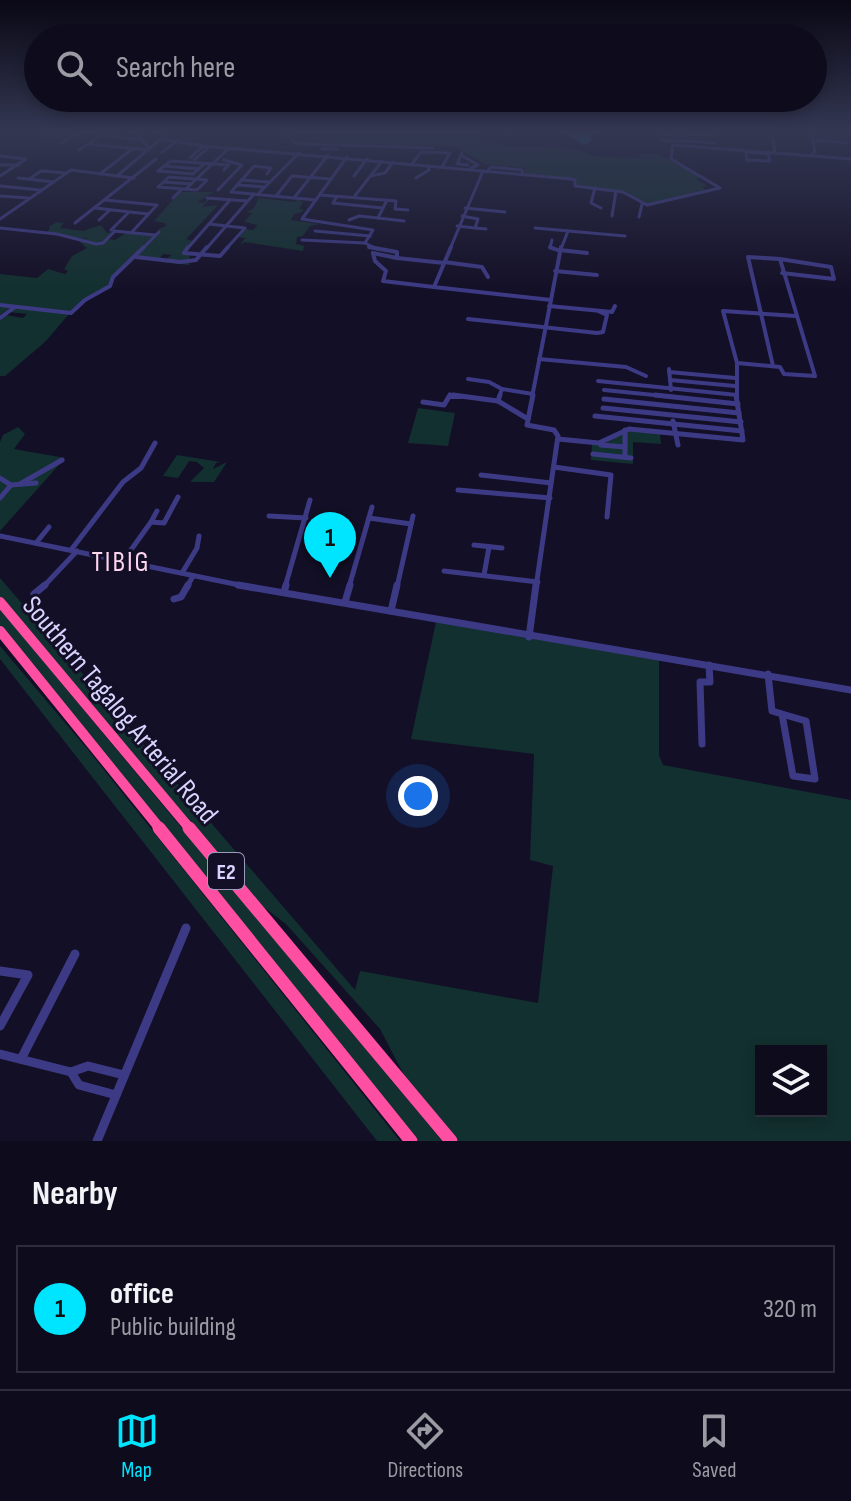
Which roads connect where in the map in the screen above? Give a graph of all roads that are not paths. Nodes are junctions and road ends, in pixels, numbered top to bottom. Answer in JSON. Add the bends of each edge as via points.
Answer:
{"nodes":[{"id":1,"x":49,"y":185,"type":"edge"},
{"id":2,"x":124,"y":185,"type":"edge"},
{"id":3,"x":160,"y":185,"type":"edge"},
{"id":4,"x":189,"y":185,"type":"edge"},
{"id":5,"x":202,"y":185,"type":"edge"},
{"id":6,"x":221,"y":185,"type":"edge"},
{"id":7,"x":237,"y":185,"type":"edge"},
{"id":8,"x":240,"y":185,"type":"edge"},
{"id":9,"x":285,"y":185,"type":"edge"},
{"id":10,"x":304,"y":185,"type":"edge"},
{"id":11,"x":327,"y":185,"type":"edge"},
{"id":12,"x":364,"y":185,"type":"edge"},
{"id":13,"x":476,"y":185,"type":"edge"},
{"id":14,"x":575,"y":185,"type":"edge"},
{"id":15,"x":715,"y":185,"type":"edge"},
{"id":16,"x":0,"y":186,"type":"edge"},
{"id":17,"x":265,"y":187,"type":"joint"},
{"id":18,"x":474,"y":188,"type":"junction"},
{"id":19,"x":595,"y":188,"type":"junction"},
{"id":20,"x":184,"y":189,"type":"junction"},
{"id":21,"x":483,"y":189,"type":"dead end"},
{"id":22,"x":41,"y":190,"type":"junction"},
{"id":23,"x":231,"y":191,"type":"junction"},
{"id":24,"x":616,"y":191,"type":"junction"},
{"id":25,"x":256,"y":194,"type":"junction"},
{"id":26,"x":320,"y":195,"type":"junction"},
{"id":27,"x":0,"y":196,"type":"edge"},
{"id":28,"x":276,"y":196,"type":"junction"},
{"id":29,"x":337,"y":196,"type":"junction"},
{"id":30,"x":354,"y":197,"type":"junction"},
{"id":31,"x":29,"y":198,"type":"junction"},
{"id":32,"x":173,"y":198,"type":"dead end"},
{"id":33,"x":207,"y":198,"type":"dead end"},
{"id":34,"x":294,"y":198,"type":"junction"},
{"id":35,"x":105,"y":200,"type":"junction"},
{"id":36,"x":230,"y":200,"type":"junction"},
{"id":37,"x":316,"y":200,"type":"junction"},
{"id":38,"x":387,"y":200,"type":"junction"},
{"id":39,"x":247,"y":201,"type":"junction"},
{"id":40,"x":642,"y":204,"type":"junction"},
{"id":41,"x":95,"y":208,"type":"junction"},
{"id":42,"x":383,"y":208,"type":"junction"},
{"id":43,"x":465,"y":208,"type":"junction"},
{"id":44,"x":601,"y":208,"type":"dead end"},
{"id":45,"x":110,"y":210,"type":"junction"},
{"id":46,"x":408,"y":210,"type":"dead end"},
{"id":47,"x":128,"y":212,"type":"junction"},
{"id":48,"x":505,"y":212,"type":"dead end"},
{"id":49,"x":148,"y":214,"type":"junction"},
{"id":50,"x":462,"y":216,"type":"junction"},
{"id":51,"x":612,"y":216,"type":"dead end"},
{"id":52,"x":0,"y":217,"type":"edge"},
{"id":53,"x":639,"y":217,"type":"dead end"},
{"id":54,"x":378,"y":218,"type":"junction"},
{"id":55,"x":99,"y":220,"type":"dead end"},
{"id":56,"x":349,"y":220,"type":"dead end"},
{"id":57,"x":404,"y":221,"type":"dead end"},
{"id":58,"x":75,"y":223,"type":"dead end"},
{"id":59,"x":209,"y":224,"type":"junction"},
{"id":60,"x":320,"y":224,"type":"junction"},
{"id":61,"x":227,"y":225,"type":"junction"},
{"id":62,"x":457,"y":226,"type":"junction"},
{"id":63,"x":0,"y":228,"type":"edge"},
{"id":64,"x":475,"y":228,"type":"junction"},
{"id":65,"x":535,"y":228,"type":"dead end"},
{"id":66,"x":615,"y":228,"type":"dead end"},
{"id":67,"x":115,"y":229,"type":"junction"},
{"id":68,"x":486,"y":229,"type":"dead end"},
{"id":69,"x":133,"y":231,"type":"junction"},
{"id":70,"x":315,"y":231,"type":"junction"},
{"id":71,"x":568,"y":231,"type":"junction"},
{"id":72,"x":608,"y":235,"type":"junction"},
{"id":73,"x":370,"y":236,"type":"junction"},
{"id":74,"x":625,"y":236,"type":"dead end"},
{"id":75,"x":311,"y":238,"type":"junction"},
{"id":76,"x":302,"y":240,"type":"dead end"},
{"id":77,"x":552,"y":240,"type":"dead end"},
{"id":78,"x":365,"y":243,"type":"junction"},
{"id":79,"x":373,"y":251,"type":"junction"},
{"id":80,"x":560,"y":251,"type":"junction"},
{"id":81,"x":587,"y":253,"type":"dead end"},
{"id":82,"x":201,"y":255,"type":"junction"},
{"id":83,"x":135,"y":257,"type":"junction"},
{"id":84,"x":397,"y":258,"type":"junction"},
{"id":85,"x":780,"y":259,"type":"junction"},
{"id":86,"x":794,"y":262,"type":"junction"},
{"id":87,"x":444,"y":263,"type":"junction"},
{"id":88,"x":584,"y":264,"type":"dead end"},
{"id":89,"x":807,"y":264,"type":"junction"},
{"id":90,"x":820,"y":266,"type":"junction"},
{"id":91,"x":382,"y":268,"type":"junction"},
{"id":92,"x":555,"y":271,"type":"junction"},
{"id":93,"x":782,"y":273,"type":"junction"},
{"id":94,"x":582,"y":274,"type":"junction"},
{"id":95,"x":597,"y":275,"type":"dead end"},
{"id":96,"x":796,"y":275,"type":"junction"},
{"id":97,"x":488,"y":277,"type":"dead end"},
{"id":98,"x":808,"y":277,"type":"junction"},
{"id":99,"x":822,"y":279,"type":"junction"},
{"id":100,"x":434,"y":287,"type":"junction"},
{"id":101,"x":550,"y":303,"type":"junction"},
{"id":102,"x":0,"y":305,"type":"edge"},
{"id":103,"x":615,"y":306,"type":"dead end"},
{"id":104,"x":15,"y":307,"type":"junction"},
{"id":105,"x":598,"y":311,"type":"junction"},
{"id":106,"x":759,"y":313,"type":"junction"},
{"id":107,"x":1,"y":315,"type":"edge"},
{"id":108,"x":796,"y":316,"type":"junction"},
{"id":109,"x":468,"y":319,"type":"dead end"},
{"id":110,"x":545,"y":327,"type":"junction"},
{"id":111,"x":539,"y":359,"type":"junction"},
{"id":112,"x":737,"y":363,"type":"junction"},
{"id":113,"x":773,"y":366,"type":"junction"},
{"id":114,"x":646,"y":376,"type":"dead end"},
{"id":115,"x":735,"y":378,"type":"junction"},
{"id":116,"x":468,"y":379,"type":"dead end"},
{"id":117,"x":670,"y":380,"type":"junction"},
{"id":118,"x":735,"y":386,"type":"junction"},
{"id":119,"x":502,"y":389,"type":"junction"},
{"id":120,"x":671,"y":389,"type":"junction"},
{"id":121,"x":604,"y":390,"type":"junction"},
{"id":122,"x":533,"y":394,"type":"junction"},
{"id":123,"x":737,"y":395,"type":"junction"},
{"id":124,"x":672,"y":397,"type":"junction"},
{"id":125,"x":604,"y":399,"type":"junction"},
{"id":126,"x":498,"y":401,"type":"junction"},
{"id":127,"x":423,"y":402,"type":"dead end"},
{"id":128,"x":738,"y":404,"type":"junction"},
{"id":129,"x":672,"y":406,"type":"junction"},
{"id":130,"x":603,"y":408,"type":"junction"},
{"id":131,"x":739,"y":413,"type":"junction"},
{"id":132,"x":673,"y":415,"type":"junction"},
{"id":133,"x":528,"y":419,"type":"junction"},
{"id":134,"x":741,"y":422,"type":"junction"},
{"id":135,"x":674,"y":424,"type":"junction"},
{"id":136,"x":625,"y":430,"type":"junction"},
{"id":137,"x":742,"y":431,"type":"junction"},
{"id":138,"x":662,"y":432,"type":"junction"},
{"id":139,"x":674,"y":433,"type":"junction"},
{"id":140,"x":693,"y":435,"type":"junction"},
{"id":141,"x":558,"y":439,"type":"junction"},
{"id":142,"x":155,"y":443,"type":"dead end"},
{"id":143,"x":663,"y":443,"type":"dead end"},
{"id":144,"x":601,"y":444,"type":"junction"},
{"id":145,"x":678,"y":445,"type":"dead end"},
{"id":146,"x":625,"y":447,"type":"junction"},
{"id":147,"x":694,"y":447,"type":"dead end"},
{"id":148,"x":62,"y":460,"type":"dead end"},
{"id":149,"x":554,"y":467,"type":"junction"},
{"id":150,"x":481,"y":475,"type":"dead end"},
{"id":151,"x":0,"y":478,"type":"edge"},
{"id":152,"x":36,"y":483,"type":"dead end"},
{"id":153,"x":551,"y":483,"type":"junction"},
{"id":154,"x":20,"y":484,"type":"junction"},
{"id":155,"x":11,"y":485,"type":"junction"},
{"id":156,"x":458,"y":490,"type":"dead end"},
{"id":157,"x":178,"y":497,"type":"dead end"},
{"id":158,"x":0,"y":498,"type":"edge"},
{"id":159,"x":550,"y":498,"type":"junction"},
{"id":160,"x":310,"y":500,"type":"dead end"},
{"id":161,"x":372,"y":507,"type":"dead end"},
{"id":162,"x":157,"y":511,"type":"dead end"},
{"id":163,"x":269,"y":516,"type":"dead end"},
{"id":164,"x":607,"y":517,"type":"dead end"},
{"id":165,"x":306,"y":518,"type":"junction"},
{"id":166,"x":369,"y":518,"type":"junction"},
{"id":167,"x":151,"y":522,"type":"junction"},
{"id":168,"x":49,"y":527,"type":"dead end"},
{"id":169,"x":0,"y":536,"type":"edge"},
{"id":170,"x":199,"y":536,"type":"dead end"},
{"id":171,"x":36,"y":543,"type":"junction"},
{"id":172,"x":474,"y":545,"type":"dead end"},
{"id":173,"x":489,"y":547,"type":"junction"},
{"id":174,"x":502,"y":548,"type":"dead end"},
{"id":175,"x":74,"y":551,"type":"junction"},
{"id":176,"x":123,"y":561,"type":"junction"},
{"id":177,"x":444,"y":571,"type":"dead end"},
{"id":178,"x":182,"y":573,"type":"junction"},
{"id":179,"x":484,"y":575,"type":"junction"},
{"id":180,"x":193,"y":576,"type":"junction"},
{"id":181,"x":538,"y":582,"type":"junction"},
{"id":182,"x":284,"y":592,"type":"junction"},
{"id":183,"x":34,"y":594,"type":"dead end"},
{"id":184,"x":174,"y":599,"type":"dead end"},
{"id":185,"x":0,"y":602,"type":"edge"},
{"id":186,"x":345,"y":602,"type":"junction"},
{"id":187,"x":391,"y":611,"type":"junction"},
{"id":188,"x":0,"y":631,"type":"edge"},
{"id":189,"x":529,"y":637,"type":"junction"},
{"id":190,"x":0,"y":638,"type":"edge"},
{"id":191,"x":709,"y":665,"type":"junction"},
{"id":192,"x":768,"y":674,"type":"junction"},
{"id":193,"x":851,"y":690,"type":"edge"},
{"id":194,"x":58,"y":704,"type":"junction"},
{"id":195,"x":782,"y":713,"type":"junction"},
{"id":196,"x":702,"y":744,"type":"dead end"},
{"id":197,"x":186,"y":928,"type":"dead end"},
{"id":198,"x":75,"y":954,"type":"dead end"},
{"id":199,"x":0,"y":971,"type":"edge"},
{"id":200,"x":0,"y":1026,"type":"edge"},
{"id":201,"x":0,"y":1054,"type":"edge"},
{"id":202,"x":21,"y":1059,"type":"junction"},
{"id":203,"x":71,"y":1072,"type":"junction"},
{"id":204,"x":124,"y":1075,"type":"junction"},
{"id":205,"x":116,"y":1095,"type":"junction"},
{"id":206,"x":97,"y":1141,"type":"edge"},
{"id":207,"x":411,"y":1141,"type":"edge"},
{"id":208,"x":451,"y":1141,"type":"edge"}],
"edges":[{"from":1,"to":22,"type":"street"},
{"from":2,"to":35,"type":"street"},
{"from":3,"to":20,"type":"street"},
{"from":4,"to":20,"type":"street"},
{"from":5,"to":20,"type":"street"},
{"from":6,"to":23,"type":"street","via":[[217,189]]},
{"from":7,"to":23,"type":"street"},
{"from":8,"to":17,"type":"street"},
{"from":9,"to":28,"type":"street"},
{"from":10,"to":34,"type":"street"},
{"from":11,"to":26,"type":"street"},
{"from":12,"to":30,"type":"street"},
{"from":13,"to":18,"type":"street"},
{"from":14,"to":19,"type":"street"},
{"from":15,"to":40,"type":"street","via":[[720,188]]},
{"from":16,"to":22,"type":"street"},
{"from":17,"to":25,"type":"street"},
{"from":18,"to":21,"type":"street"},
{"from":18,"to":43,"type":"street"},
{"from":19,"to":24,"type":"street"},
{"from":19,"to":44,"type":"street","via":[[591,203]]},
{"from":20,"to":32,"type":"street"},
{"from":22,"to":31,"type":"street"},
{"from":23,"to":25,"type":"street"},
{"from":24,"to":40,"type":"street"},
{"from":24,"to":51,"type":"street"},
{"from":25,"to":28,"type":"street"},
{"from":25,"to":39,"type":"street"},
{"from":26,"to":29,"type":"street"},
{"from":26,"to":37,"type":"street"},
{"from":27,"to":31,"type":"street"},
{"from":28,"to":34,"type":"street"},
{"from":29,"to":30,"type":"street"},
{"from":29,"to":42,"type":"street","via":[[335,203]]},
{"from":30,"to":38,"type":"street"},
{"from":31,"to":52,"type":"street"},
{"from":33,"to":36,"type":"street"},
{"from":34,"to":37,"type":"street"},
{"from":35,"to":41,"type":"street"},
{"from":35,"to":49,"type":"street","via":[[157,205]]},
{"from":36,"to":39,"type":"street"},
{"from":36,"to":59,"type":"street"},
{"from":37,"to":60,"type":"street","via":[[302,219]]},
{"from":38,"to":42,"type":"street"},
{"from":38,"to":46,"type":"street","via":[[398,202],[395,209]]},
{"from":39,"to":61,"type":"street"},
{"from":40,"to":53,"type":"street"},
{"from":41,"to":45,"type":"street"},
{"from":41,"to":58,"type":"street"},
{"from":42,"to":54,"type":"street"},
{"from":43,"to":48,"type":"street"},
{"from":43,"to":50,"type":"street"},
{"from":45,"to":47,"type":"street"},
{"from":45,"to":55,"type":"street"},
{"from":47,"to":49,"type":"street"},
{"from":47,"to":67,"type":"street"},
{"from":49,"to":69,"type":"street"},
{"from":50,"to":62,"type":"street"},
{"from":50,"to":64,"type":"street","via":[[478,218]]},
{"from":54,"to":56,"type":"street"},
{"from":54,"to":57,"type":"street"},
{"from":59,"to":61,"type":"street"},
{"from":59,"to":82,"type":"street","via":[[184,252]]},
{"from":60,"to":70,"type":"street"},
{"from":60,"to":73,"type":"street","via":[[373,230]]},
{"from":61,"to":82,"type":"street"},
{"from":61,"to":82,"type":"street","via":[[245,228],[222,255]]},
{"from":62,"to":64,"type":"street"},
{"from":62,"to":87,"type":"street"},
{"from":63,"to":67,"type":"street","via":[[95,244]]},
{"from":64,"to":68,"type":"street"},
{"from":65,"to":71,"type":"street"},
{"from":66,"to":72,"type":"street"},
{"from":67,"to":69,"type":"street"},
{"from":69,"to":83,"type":"street","via":[[157,234]]},
{"from":70,"to":73,"type":"street"},
{"from":70,"to":75,"type":"street"},
{"from":71,"to":72,"type":"street"},
{"from":71,"to":80,"type":"street"},
{"from":72,"to":74,"type":"street"},
{"from":73,"to":78,"type":"street"},
{"from":75,"to":76,"type":"street"},
{"from":75,"to":78,"type":"street"},
{"from":77,"to":80,"type":"street","via":[[550,248]]},
{"from":78,"to":79,"type":"street"},
{"from":79,"to":84,"type":"street"},
{"from":79,"to":91,"type":"street"},
{"from":80,"to":81,"type":"street"},
{"from":80,"to":92,"type":"street"},
{"from":82,"to":83,"type":"street","via":[[183,262]]},
{"from":83,"to":104,"type":"street","via":[[110,286],[71,313]]},
{"from":84,"to":87,"type":"street"},
{"from":84,"to":91,"type":"street"},
{"from":85,"to":86,"type":"street"},
{"from":85,"to":93,"type":"street"},
{"from":85,"to":106,"type":"street","via":[[748,257]]},
{"from":86,"to":89,"type":"street"},
{"from":86,"to":96,"type":"street"},
{"from":87,"to":97,"type":"street","via":[[482,267]]},
{"from":87,"to":100,"type":"street"},
{"from":88,"to":94,"type":"street"},
{"from":89,"to":90,"type":"street"},
{"from":89,"to":98,"type":"street"},
{"from":90,"to":99,"type":"street"},
{"from":90,"to":99,"type":"street","via":[[832,268],[834,279]]},
{"from":91,"to":100,"type":"street","via":[[383,281]]},
{"from":92,"to":94,"type":"street"},
{"from":92,"to":101,"type":"street"},
{"from":93,"to":96,"type":"street"},
{"from":93,"to":108,"type":"street"},
{"from":94,"to":95,"type":"street"},
{"from":96,"to":98,"type":"street"},
{"from":98,"to":99,"type":"street"},
{"from":100,"to":101,"type":"street"},
{"from":101,"to":105,"type":"street"},
{"from":101,"to":110,"type":"street"},
{"from":102,"to":104,"type":"street"},
{"from":103,"to":105,"type":"street","via":[[613,312]]},
{"from":104,"to":107,"type":"street"},
{"from":105,"to":110,"type":"street","via":[[607,315],[601,333]]},
{"from":106,"to":108,"type":"street"},
{"from":106,"to":112,"type":"street","via":[[723,311]]},
{"from":106,"to":113,"type":"street"},
{"from":108,"to":113,"type":"street","via":[[815,376],[784,374]]},
{"from":109,"to":110,"type":"street"},
{"from":110,"to":111,"type":"street"},
{"from":111,"to":114,"type":"street","via":[[626,367]]},
{"from":111,"to":122,"type":"street"},
{"from":112,"to":113,"type":"street"},
{"from":112,"to":115,"type":"street"},
{"from":115,"to":117,"type":"street","via":[[669,371]]},
{"from":115,"to":118,"type":"street"},
{"from":116,"to":119,"type":"street"},
{"from":117,"to":118,"type":"street"},
{"from":117,"to":120,"type":"street"},
{"from":118,"to":123,"type":"street"},
{"from":119,"to":122,"type":"street"},
{"from":119,"to":126,"type":"street"},
{"from":120,"to":121,"type":"street","via":[[601,382]]},
{"from":120,"to":123,"type":"street"},
{"from":120,"to":124,"type":"street"},
{"from":121,"to":124,"type":"street"},
{"from":121,"to":125,"type":"street"},
{"from":122,"to":133,"type":"street"},
{"from":123,"to":128,"type":"street"},
{"from":124,"to":128,"type":"street"},
{"from":124,"to":129,"type":"street"},
{"from":125,"to":129,"type":"street"},
{"from":125,"to":130,"type":"street"},
{"from":126,"to":127,"type":"street","via":[[450,395],[444,405]]},
{"from":126,"to":133,"type":"street"},
{"from":128,"to":131,"type":"street"},
{"from":129,"to":131,"type":"street"},
{"from":129,"to":132,"type":"street"},
{"from":130,"to":132,"type":"street"},
{"from":130,"to":135,"type":"street","via":[[599,416]]},
{"from":131,"to":134,"type":"street"},
{"from":132,"to":134,"type":"street"},
{"from":132,"to":135,"type":"street"},
{"from":133,"to":141,"type":"street","via":[[529,426],[554,430]]},
{"from":134,"to":137,"type":"street"},
{"from":135,"to":137,"type":"street"},
{"from":135,"to":139,"type":"street"},
{"from":136,"to":138,"type":"street"},
{"from":136,"to":144,"type":"street"},
{"from":136,"to":146,"type":"street"},
{"from":137,"to":140,"type":"street","via":[[742,441]]},
{"from":138,"to":139,"type":"street"},
{"from":138,"to":143,"type":"street"},
{"from":139,"to":140,"type":"street"},
{"from":139,"to":145,"type":"street"},
{"from":140,"to":147,"type":"street"},
{"from":141,"to":144,"type":"street"},
{"from":141,"to":149,"type":"street"},
{"from":142,"to":175,"type":"street"},
{"from":144,"to":146,"type":"street"},
{"from":144,"to":146,"type":"street","via":[[596,455],[628,458]]},
{"from":148,"to":154,"type":"street"},
{"from":149,"to":153,"type":"street"},
{"from":149,"to":164,"type":"street","via":[[611,475]]},
{"from":150,"to":153,"type":"street"},
{"from":151,"to":155,"type":"street"},
{"from":152,"to":154,"type":"street"},
{"from":153,"to":159,"type":"street"},
{"from":154,"to":155,"type":"street"},
{"from":155,"to":158,"type":"street"},
{"from":156,"to":159,"type":"street"},
{"from":157,"to":167,"type":"street","via":[[164,523]]},
{"from":159,"to":181,"type":"street"},
{"from":160,"to":165,"type":"street"},
{"from":161,"to":166,"type":"street"},
{"from":162,"to":167,"type":"street"},
{"from":163,"to":165,"type":"street"},
{"from":165,"to":182,"type":"street"},
{"from":166,"to":186,"type":"street"},
{"from":166,"to":187,"type":"street","via":[[412,520]]},
{"from":167,"to":176,"type":"street"},
{"from":168,"to":171,"type":"street"},
{"from":169,"to":171,"type":"street"},
{"from":170,"to":178,"type":"street"},
{"from":171,"to":175,"type":"street"},
{"from":172,"to":173,"type":"street"},
{"from":173,"to":174,"type":"street"},
{"from":173,"to":179,"type":"street"},
{"from":175,"to":176,"type":"street"},
{"from":175,"to":183,"type":"street"},
{"from":176,"to":178,"type":"street"},
{"from":177,"to":179,"type":"street"},
{"from":178,"to":180,"type":"street"},
{"from":179,"to":181,"type":"street"},
{"from":180,"to":182,"type":"street"},
{"from":180,"to":184,"type":"street","via":[[181,597]]},
{"from":181,"to":189,"type":"street"},
{"from":182,"to":186,"type":"street"},
{"from":185,"to":208,"type":"highway","name":"Southern Tagalog Arterial Road","number":"E2"},
{"from":186,"to":187,"type":"street"},
{"from":187,"to":189,"type":"street"},
{"from":188,"to":194,"type":"highway","name":"Southern Tagalog Arterial Road","number":"E2"},
{"from":189,"to":191,"type":"street"},
{"from":190,"to":194,"type":"highway"},
{"from":191,"to":192,"type":"street"},
{"from":191,"to":196,"type":"street","via":[[710,682],[700,682]]},
{"from":192,"to":193,"type":"street"},
{"from":192,"to":195,"type":"street","via":[[771,710]]},
{"from":194,"to":207,"type":"highway","name":"Southern Tagalog Arterial Road","number":"E2"},
{"from":195,"to":195,"type":"street","via":[[805,720],[815,779],[793,776]]},
{"from":197,"to":204,"type":"street"},
{"from":198,"to":202,"type":"street"},
{"from":199,"to":200,"type":"street","via":[[28,975]]},
{"from":201,"to":202,"type":"street"},
{"from":202,"to":203,"type":"street"},
{"from":203,"to":204,"type":"street","via":[[88,1066]]},
{"from":203,"to":205,"type":"street","via":[[79,1085]]},
{"from":204,"to":205,"type":"street"},
{"from":205,"to":206,"type":"street"}]}
